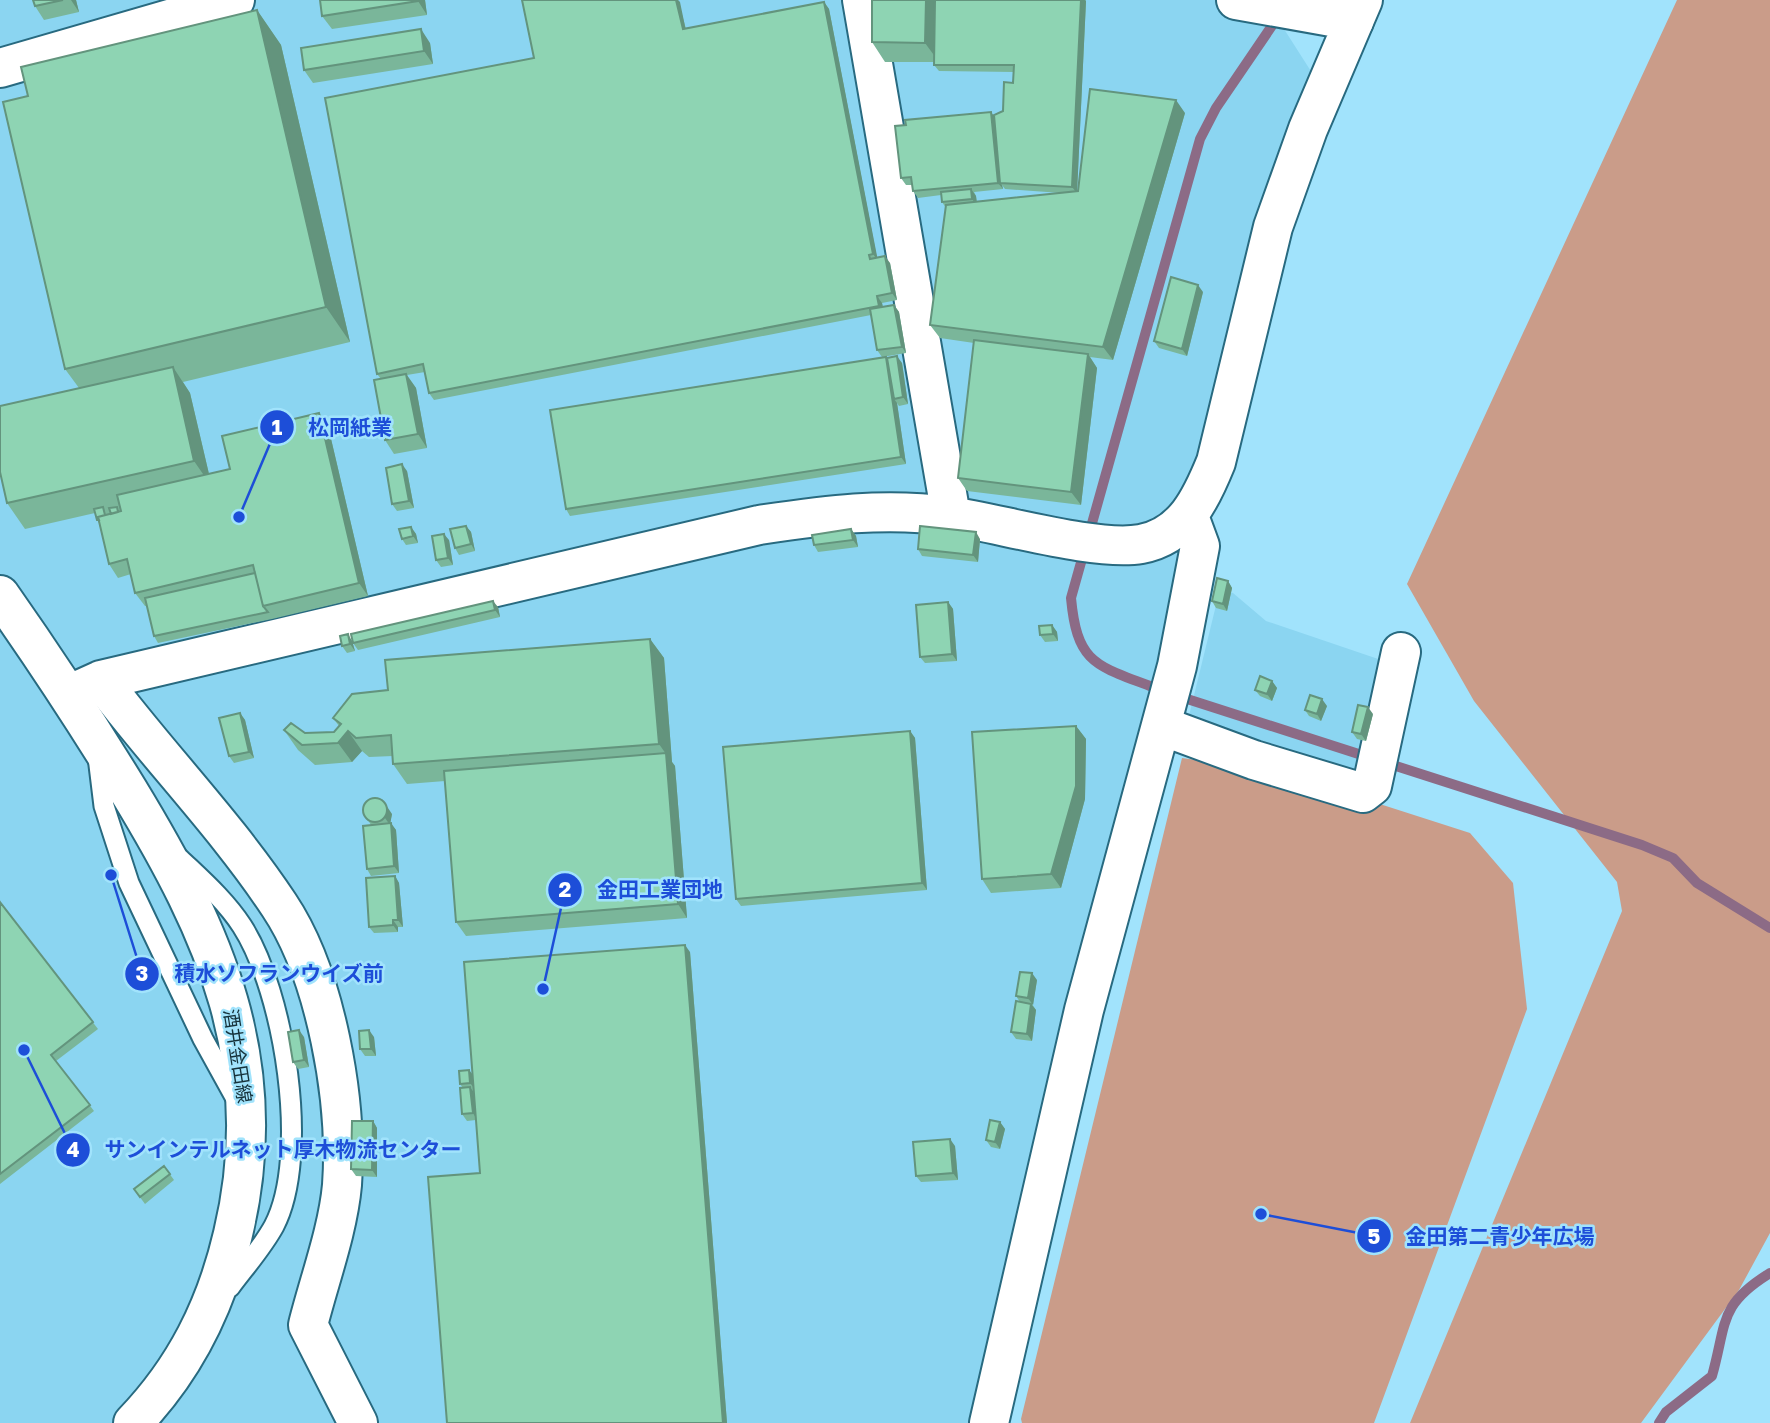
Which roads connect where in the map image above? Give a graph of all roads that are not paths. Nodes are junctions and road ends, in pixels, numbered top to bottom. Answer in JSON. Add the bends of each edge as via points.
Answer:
{"nodes":[{"id":1,"x":235,"y":0,"type":"edge"},
{"id":2,"x":862,"y":0,"type":"edge"},
{"id":3,"x":1251,"y":3,"type":"edge"},
{"id":4,"x":1359,"y":11,"type":"edge"},
{"id":5,"x":0,"y":68,"type":"edge"},
{"id":6,"x":951,"y":516,"type":"junction"},
{"id":7,"x":1189,"y":516,"type":"junction"},
{"id":8,"x":0,"y":595,"type":"edge"},
{"id":9,"x":1401,"y":652,"type":"dead end"},
{"id":10,"x":85,"y":687,"type":"junction"},
{"id":11,"x":1162,"y":726,"type":"junction"},
{"id":12,"x":96,"y":737,"type":"junction"},
{"id":13,"x":156,"y":837,"type":"junction"},
{"id":14,"x":248,"y":1119,"type":"junction"},
{"id":15,"x":207,"y":1319,"type":"junction"},
{"id":16,"x":133,"y":1423,"type":"edge"},
{"id":17,"x":358,"y":1423,"type":"edge"},
{"id":18,"x":989,"y":1423,"type":"edge"}],
"edges":[{"from":1,"to":5,"type":"street"},
{"from":2,"to":6,"type":"street"},
{"from":3,"to":4,"type":"street","via":[[1317,15]]},
{"from":4,"to":7,"type":"street","via":[[1308,129],[1273,227],[1216,462],[1202,498]]},
{"from":6,"to":7,"type":"street","via":[[1089,541],[1141,544],[1180,527]]},
{"from":6,"to":10,"type":"street","via":[[847,511],[759,525]]},
{"from":7,"to":11,"type":"street","via":[[1200,546]]},
{"from":8,"to":10,"type":"street","name":"酒井金田線"},
{"from":9,"to":11,"type":"street","via":[[1372,786],[1363,793],[1254,761]]},
{"from":10,"to":12,"type":"street","name":"酒井金田線"},
{"from":10,"to":17,"type":"street","via":[[278,904],[314,976],[334,1072],[343,1147],[342,1188],[308,1325]]},
{"from":11,"to":18,"type":"street","via":[[1084,1010]]},
{"from":12,"to":13,"type":"street","name":"酒井金田線"},
{"from":12,"to":14,"type":"lane","via":[[104,806],[129,883],[203,1039]]},
{"from":13,"to":14,"type":"street","name":"酒井金田線","via":[[186,889],[221,976],[243,1065]]},
{"from":13,"to":15,"type":"lane","via":[[221,898],[243,927],[275,1003],[288,1073],[291,1140],[274,1226]]},
{"from":14,"to":15,"type":"street","name":"酒井金田線","via":[[237,1221]]},
{"from":15,"to":16,"type":"street","name":"酒井金田線","via":[[181,1363]]}]}
